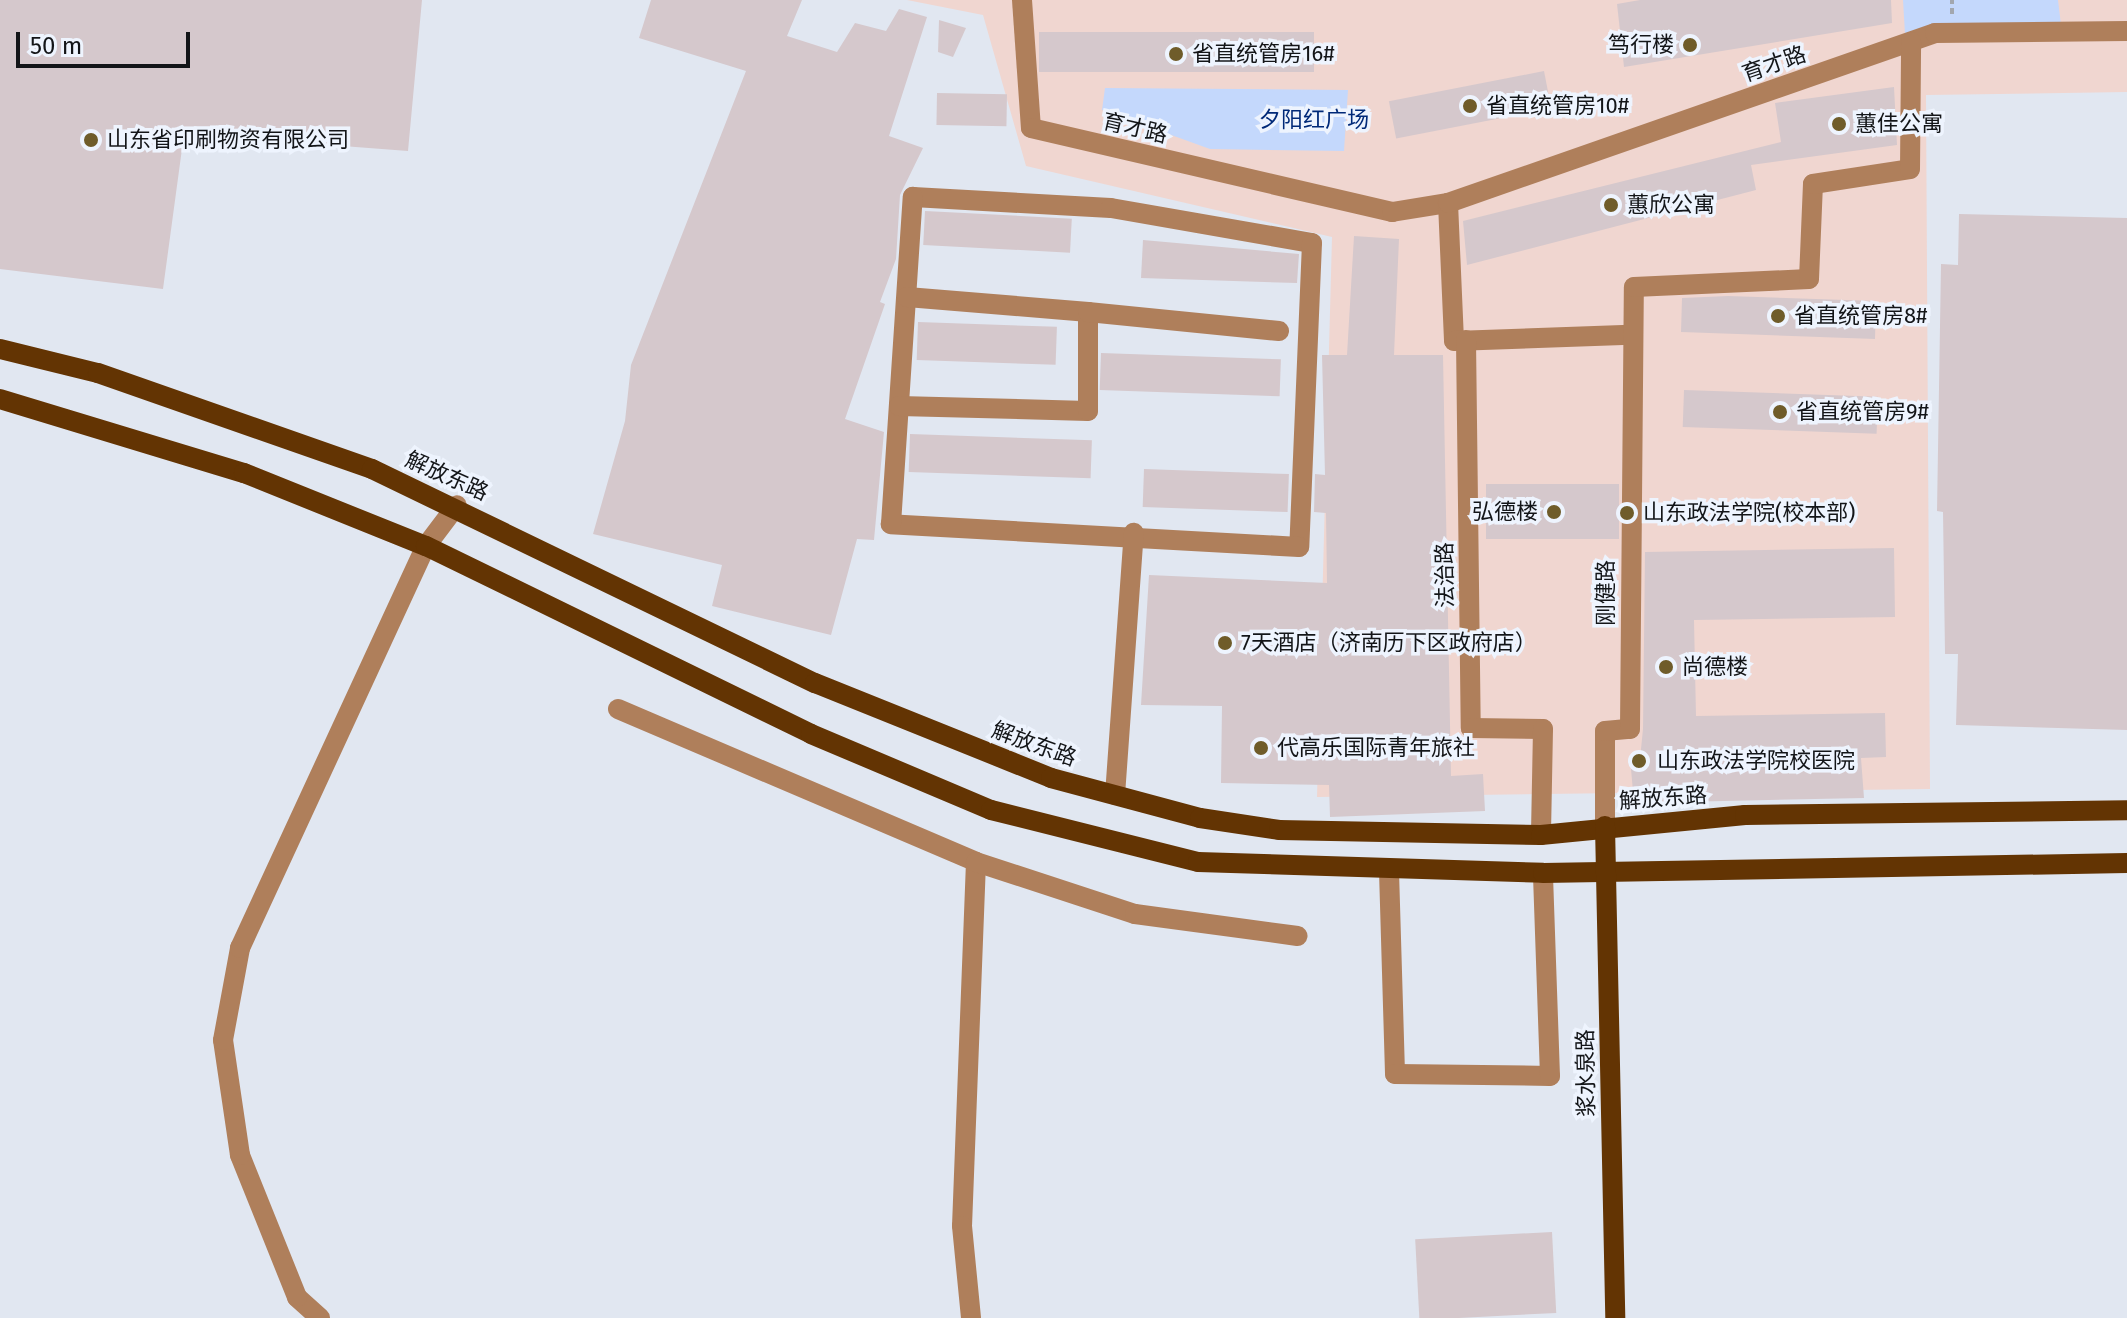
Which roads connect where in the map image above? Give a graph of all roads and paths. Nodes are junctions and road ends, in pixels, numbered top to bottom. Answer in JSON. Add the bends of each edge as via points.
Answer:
{"nodes":[{"id":1,"x":1022,"y":0,"type":"edge"},
{"id":2,"x":2127,"y":31,"type":"edge"},
{"id":3,"x":1911,"y":42,"type":"junction"},
{"id":4,"x":1448,"y":203,"type":"junction"},
{"id":5,"x":907,"y":297,"type":"junction"},
{"id":6,"x":1088,"y":312,"type":"junction"},
{"id":7,"x":1279,"y":331,"type":"dead end"},
{"id":8,"x":1630,"y":335,"type":"junction"},
{"id":9,"x":1460,"y":341,"type":"junction"},
{"id":10,"x":0,"y":349,"type":"edge"},
{"id":11,"x":0,"y":399,"type":"edge"},
{"id":12,"x":899,"y":406,"type":"junction"},
{"id":13,"x":457,"y":505,"type":"junction"},
{"id":14,"x":1134,"y":533,"type":"junction"},
{"id":15,"x":426,"y":546,"type":"junction"},
{"id":16,"x":618,"y":709,"type":"dead end"},
{"id":17,"x":1115,"y":795,"type":"junction"},
{"id":18,"x":2127,"y":810,"type":"edge"},
{"id":19,"x":1605,"y":826,"type":"junction"},
{"id":20,"x":1541,"y":835,"type":"junction"},
{"id":21,"x":976,"y":862,"type":"junction"},
{"id":22,"x":2127,"y":863,"type":"edge"},
{"id":23,"x":1389,"y":871,"type":"junction"},
{"id":24,"x":1543,"y":873,"type":"junction"},
{"id":25,"x":1605,"y":873,"type":"junction"},
{"id":26,"x":1298,"y":936,"type":"dead end"},
{"id":27,"x":320,"y":1318,"type":"edge"},
{"id":28,"x":971,"y":1318,"type":"edge"},
{"id":29,"x":1615,"y":1318,"type":"edge"}],
"edges":[{"from":1,"to":4,"type":"street","name":"育才路","via":[[1031,128],[1392,212]]},
{"from":2,"to":3,"type":"street","name":"育才路","via":[[1935,33]]},
{"from":3,"to":4,"type":"street","name":"育才路"},
{"from":3,"to":8,"type":"street","via":[[1910,169],[1813,184],[1809,279],[1634,287]]},
{"from":4,"to":9,"type":"street"},
{"from":5,"to":6,"type":"street"},
{"from":5,"to":12,"type":"street"},
{"from":5,"to":14,"type":"street","via":[[913,197],[1111,208],[1312,243],[1299,547]]},
{"from":6,"to":7,"type":"street"},
{"from":6,"to":12,"type":"street","via":[[1088,411]]},
{"from":8,"to":9,"type":"street"},
{"from":8,"to":19,"type":"street","name":"刚健路","via":[[1630,729],[1605,731]]},
{"from":9,"to":20,"type":"street","name":"法治路","via":[[1471,728],[1543,729]]},
{"from":10,"to":13,"type":"main road","name":"解放东路","via":[[242,419]]},
{"from":11,"to":15,"type":"main road","via":[[244,473]]},
{"from":12,"to":14,"type":"street","via":[[891,524]]},
{"from":13,"to":15,"type":"street"},
{"from":13,"to":17,"type":"main road","name":"解放东路","via":[[815,683],[1051,778]]},
{"from":14,"to":17,"type":"street"},
{"from":15,"to":23,"type":"main road","via":[[811,734],[991,810],[1198,862]]},
{"from":15,"to":27,"type":"street","via":[[240,948],[223,1040],[240,1155],[297,1297]]},
{"from":16,"to":21,"type":"street"},
{"from":17,"to":20,"type":"main road","name":"解放东路","via":[[1279,830]]},
{"from":18,"to":19,"type":"main road","name":"解放东路","via":[[1745,815]]},
{"from":19,"to":20,"type":"main road","name":"解放东路"},
{"from":19,"to":25,"type":"main road","name":"浆水泉路"},
{"from":21,"to":26,"type":"street","via":[[1135,914]]},
{"from":21,"to":28,"type":"street","via":[[962,1226]]},
{"from":22,"to":25,"type":"main road"},
{"from":23,"to":24,"type":"main road"},
{"from":23,"to":24,"type":"street","via":[[1395,1074],[1550,1076]]},
{"from":24,"to":25,"type":"main road"},
{"from":25,"to":29,"type":"main road","name":"浆水泉路"}]}
